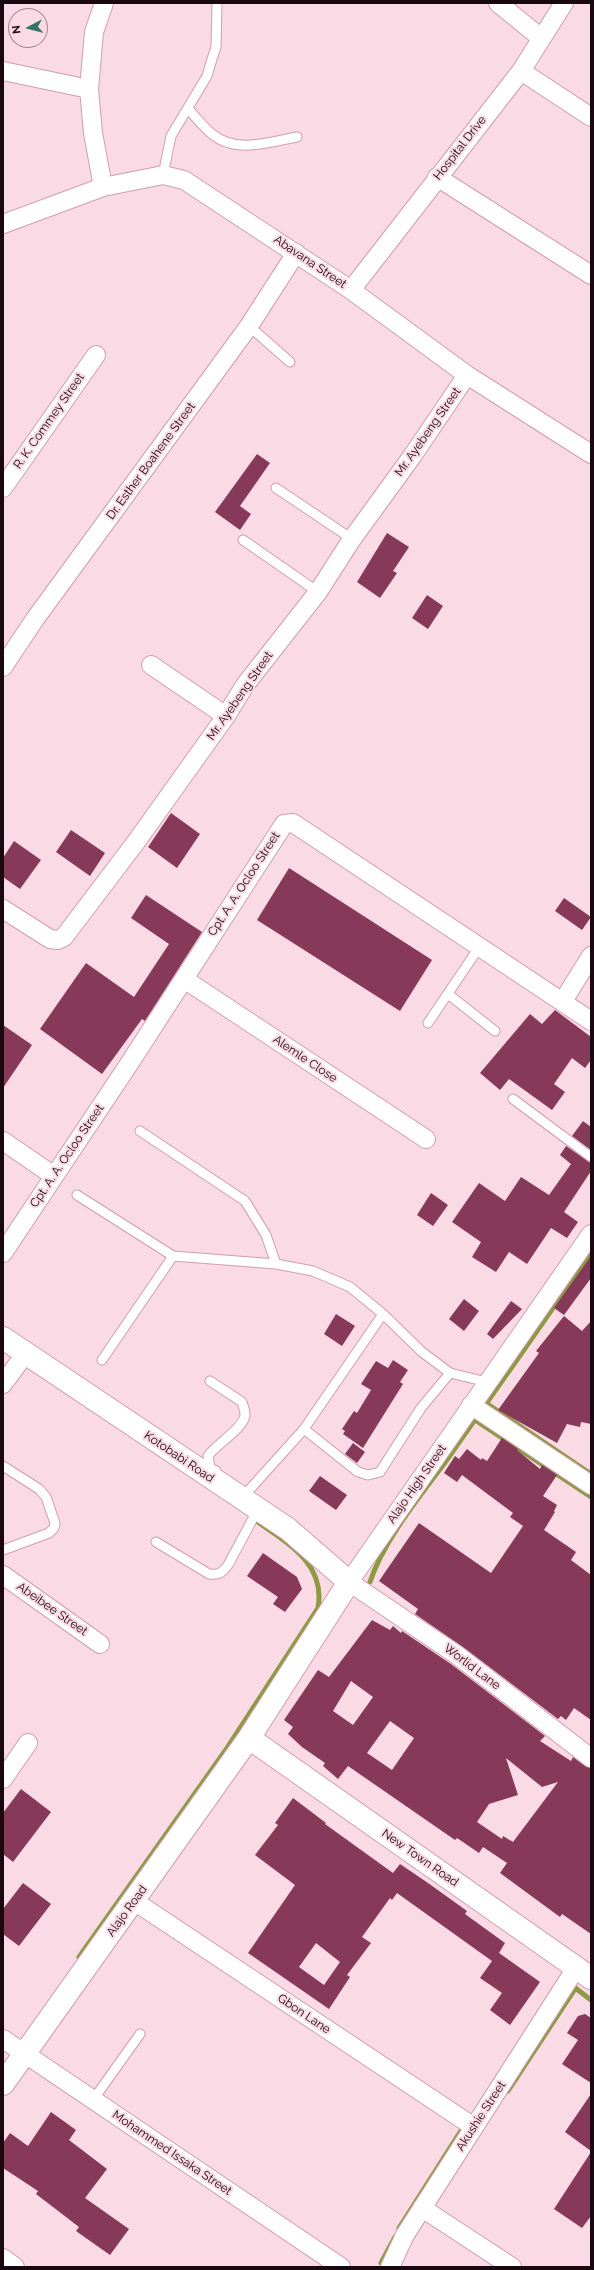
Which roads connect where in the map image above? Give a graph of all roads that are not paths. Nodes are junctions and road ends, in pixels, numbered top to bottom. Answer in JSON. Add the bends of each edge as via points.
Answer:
{"nodes":[{"id":1,"x":104,"y":3,"type":"edge"},
{"id":2,"x":217,"y":3,"type":"edge"},
{"id":3,"x":498,"y":3,"type":"edge"},
{"id":4,"x":564,"y":3,"type":"edge"},
{"id":5,"x":541,"y":38,"type":"junction"},
{"id":6,"x":3,"y":71,"type":"edge"},
{"id":7,"x":521,"y":71,"type":"junction"},
{"id":8,"x":89,"y":89,"type":"junction"},
{"id":9,"x":188,"y":109,"type":"junction"},
{"id":10,"x":591,"y":117,"type":"edge"},
{"id":11,"x":297,"y":137,"type":"dead end"},
{"id":12,"x":163,"y":175,"type":"junction"},
{"id":13,"x":437,"y":177,"type":"junction"},
{"id":14,"x":103,"y":187,"type":"junction"},
{"id":15,"x":3,"y":224,"type":"edge"},
{"id":16,"x":296,"y":252,"type":"junction"},
{"id":17,"x":591,"y":275,"type":"edge"},
{"id":18,"x":351,"y":290,"type":"junction"},
{"id":19,"x":249,"y":326,"type":"junction"},
{"id":20,"x":96,"y":355,"type":"dead end"},
{"id":21,"x":290,"y":362,"type":"dead end"},
{"id":22,"x":467,"y":374,"type":"junction"},
{"id":23,"x":591,"y":454,"type":"edge"},
{"id":24,"x":3,"y":488,"type":"edge"},
{"id":25,"x":276,"y":488,"type":"dead end"},
{"id":26,"x":352,"y":539,"type":"junction"},
{"id":27,"x":243,"y":540,"type":"dead end"},
{"id":28,"x":318,"y":592,"type":"junction"},
{"id":29,"x":150,"y":665,"type":"dead end"},
{"id":30,"x":3,"y":667,"type":"edge"},
{"id":31,"x":226,"y":716,"type":"junction"},
{"id":32,"x":3,"y":909,"type":"edge"},
{"id":33,"x":480,"y":946,"type":"junction"},
{"id":34,"x":591,"y":956,"type":"edge"},
{"id":35,"x":184,"y":979,"type":"junction"},
{"id":36,"x":448,"y":994,"type":"junction"},
{"id":37,"x":563,"y":1001,"type":"junction"},
{"id":38,"x":591,"y":1021,"type":"edge"},
{"id":39,"x":428,"y":1023,"type":"dead end"},
{"id":40,"x":495,"y":1031,"type":"dead end"},
{"id":41,"x":513,"y":1099,"type":"dead end"},
{"id":42,"x":140,"y":1131,"type":"dead end"},
{"id":43,"x":3,"y":1140,"type":"edge"},
{"id":44,"x":426,"y":1140,"type":"dead end"},
{"id":45,"x":591,"y":1157,"type":"edge"},
{"id":46,"x":54,"y":1176,"type":"junction"},
{"id":47,"x":77,"y":1195,"type":"dead end"},
{"id":48,"x":591,"y":1234,"type":"edge"},
{"id":49,"x":3,"y":1253,"type":"edge"},
{"id":50,"x":173,"y":1256,"type":"junction"},
{"id":51,"x":276,"y":1264,"type":"junction"},
{"id":52,"x":382,"y":1314,"type":"junction"},
{"id":53,"x":3,"y":1338,"type":"edge"},
{"id":54,"x":26,"y":1353,"type":"junction"},
{"id":55,"x":102,"y":1360,"type":"dead end"},
{"id":56,"x":450,"y":1373,"type":"junction"},
{"id":57,"x":210,"y":1381,"type":"dead end"},
{"id":58,"x":487,"y":1382,"type":"junction"},
{"id":59,"x":3,"y":1384,"type":"edge"},
{"id":60,"x":471,"y":1405,"type":"junction"},
{"id":61,"x":304,"y":1430,"type":"junction"},
{"id":62,"x":3,"y":1466,"type":"edge"},
{"id":63,"x":591,"y":1486,"type":"edge"},
{"id":64,"x":249,"y":1500,"type":"junction"},
{"id":65,"x":156,"y":1542,"type":"dead end"},
{"id":66,"x":3,"y":1550,"type":"edge"},
{"id":67,"x":3,"y":1575,"type":"edge"},
{"id":68,"x":349,"y":1582,"type":"junction"},
{"id":69,"x":100,"y":1644,"type":"dead end"},
{"id":70,"x":249,"y":1738,"type":"junction"},
{"id":71,"x":28,"y":1743,"type":"dead end"},
{"id":72,"x":591,"y":1758,"type":"edge"},
{"id":73,"x":3,"y":1778,"type":"edge"},
{"id":74,"x":134,"y":1901,"type":"junction"},
{"id":75,"x":584,"y":1973,"type":"edge"},
{"id":76,"x":140,"y":2034,"type":"dead end"},
{"id":77,"x":3,"y":2039,"type":"edge"},
{"id":78,"x":24,"y":2055,"type":"junction"},
{"id":79,"x":3,"y":2084,"type":"edge"},
{"id":80,"x":93,"y":2100,"type":"junction"},
{"id":81,"x":474,"y":2127,"type":"junction"},
{"id":82,"x":422,"y":2208,"type":"junction"},
{"id":83,"x":3,"y":2258,"type":"edge"},
{"id":84,"x":15,"y":2267,"type":"edge"},
{"id":85,"x":341,"y":2267,"type":"edge"},
{"id":86,"x":390,"y":2267,"type":"edge"},
{"id":87,"x":512,"y":2267,"type":"edge"}],
"edges":[{"from":1,"to":8,"type":"street","via":[[94,32]]},
{"from":2,"to":9,"type":"lane","via":[[216,47],[207,76]]},
{"from":3,"to":5,"type":"street"},
{"from":4,"to":5,"type":"street","name":"Hospital Drive"},
{"from":5,"to":7,"type":"street","name":"Hospital Drive"},
{"from":6,"to":8,"type":"street"},
{"from":7,"to":10,"type":"street"},
{"from":7,"to":13,"type":"street","name":"Hospital Drive"},
{"from":8,"to":14,"type":"street","via":[[93,134]]},
{"from":9,"to":11,"type":"lane","via":[[212,134],[222,140],[242,145],[257,145]]},
{"from":9,"to":12,"type":"lane","via":[[171,136]]},
{"from":12,"to":14,"type":"street","name":"Abavana Street"},
{"from":12,"to":16,"type":"street","name":"Abavana Street","via":[[184,180]]},
{"from":13,"to":17,"type":"street"},
{"from":13,"to":18,"type":"street","name":"Hospital Drive"},
{"from":14,"to":15,"type":"street","name":"Abavana Street"},
{"from":16,"to":18,"type":"street","name":"Abavana Street"},
{"from":16,"to":19,"type":"street","name":"Dr. Esther Boahene Street"},
{"from":18,"to":22,"type":"street","name":"Abavana Street"},
{"from":19,"to":21,"type":"lane"},
{"from":19,"to":30,"type":"street","name":"Dr. Esther Boahene Street","via":[[35,619]]},
{"from":20,"to":24,"type":"street","name":"R. K. Commey Street"},
{"from":22,"to":23,"type":"street","name":"Abavana Street"},
{"from":22,"to":26,"type":"street","name":"Mr. Ayebeng Street","via":[[413,455]]},
{"from":25,"to":26,"type":"lane"},
{"from":26,"to":28,"type":"street","name":"Mr. Ayebeng Street"},
{"from":27,"to":28,"type":"lane"},
{"from":28,"to":31,"type":"street","name":"Mr. Ayebeng Street","via":[[245,685]]},
{"from":29,"to":31,"type":"street"},
{"from":31,"to":32,"type":"street","name":"Mr. Ayebeng Street","via":[[64,937],[58,940],[50,939]]},
{"from":33,"to":35,"type":"street","name":"Cpt. A. A. Ocloo Street","via":[[289,822],[280,828]]},
{"from":33,"to":36,"type":"lane"},
{"from":33,"to":37,"type":"street","name":"Cpt. A. A. Ocloo Street"},
{"from":34,"to":37,"type":"street"},
{"from":35,"to":44,"type":"street","name":"Alemle Close"},
{"from":35,"to":46,"type":"street","name":"Cpt. A. A. Ocloo Street"},
{"from":36,"to":39,"type":"lane"},
{"from":36,"to":40,"type":"lane"},
{"from":37,"to":38,"type":"street","name":"Cpt. A. A. Ocloo Street"},
{"from":41,"to":45,"type":"lane"},
{"from":42,"to":51,"type":"lane","via":[[245,1201],[266,1235]]},
{"from":43,"to":46,"type":"street"},
{"from":46,"to":49,"type":"street","name":"Cpt. A. A. Ocloo Street"},
{"from":47,"to":50,"type":"lane"},
{"from":48,"to":58,"type":"street","name":"Alajo High Street"},
{"from":50,"to":51,"type":"lane"},
{"from":50,"to":55,"type":"lane"},
{"from":51,"to":52,"type":"lane","via":[[313,1271],[350,1287]]},
{"from":52,"to":56,"type":"lane","via":[[422,1352]]},
{"from":52,"to":61,"type":"lane"},
{"from":53,"to":54,"type":"street","name":"Kotobabi Road"},
{"from":54,"to":59,"type":"street"},
{"from":54,"to":64,"type":"street","name":"Kotobabi Road"},
{"from":56,"to":58,"type":"lane"},
{"from":56,"to":61,"type":"lane","via":[[421,1408],[380,1472],[368,1475],[358,1472]]},
{"from":57,"to":64,"type":"lane","via":[[242,1402],[246,1415],[243,1424],[214,1447],[208,1456],[210,1468]]},
{"from":58,"to":60,"type":"street","name":"Alajo High Street"},
{"from":60,"to":63,"type":"street"},
{"from":60,"to":68,"type":"street","name":"Alajo High Street"},
{"from":61,"to":64,"type":"lane"},
{"from":62,"to":66,"type":"lane","via":[[43,1492],[54,1522],[54,1528],[49,1533]]},
{"from":64,"to":65,"type":"lane","via":[[228,1565],[222,1573],[209,1574]]},
{"from":64,"to":68,"type":"street","name":"Kotobabi Road","via":[[288,1529]]},
{"from":67,"to":69,"type":"street","name":"Abeibee Street"},
{"from":68,"to":70,"type":"street","name":"Alajo High Street"},
{"from":68,"to":72,"type":"street","name":"Worlid Lane","via":[[456,1655]]},
{"from":70,"to":74,"type":"street","name":"Alajo Road"},
{"from":70,"to":75,"type":"street","name":"New Town Road"},
{"from":71,"to":73,"type":"street"},
{"from":74,"to":78,"type":"street","name":"Alajo Road"},
{"from":74,"to":81,"type":"street","name":"Gbon Lane"},
{"from":75,"to":81,"type":"street","name":"Akushie Street"},
{"from":76,"to":80,"type":"lane"},
{"from":77,"to":78,"type":"street","name":"Mohammed Issaka Street"},
{"from":78,"to":79,"type":"street","name":"Alajo Road"},
{"from":78,"to":80,"type":"street","name":"Mohammed Issaka Street"},
{"from":80,"to":85,"type":"street","name":"Mohammed Issaka Street"},
{"from":81,"to":82,"type":"street","name":"Akushie Street"},
{"from":82,"to":86,"type":"street","name":"Akushie Street","via":[[405,2235]]},
{"from":82,"to":87,"type":"street"},
{"from":83,"to":84,"type":"street"}]}
